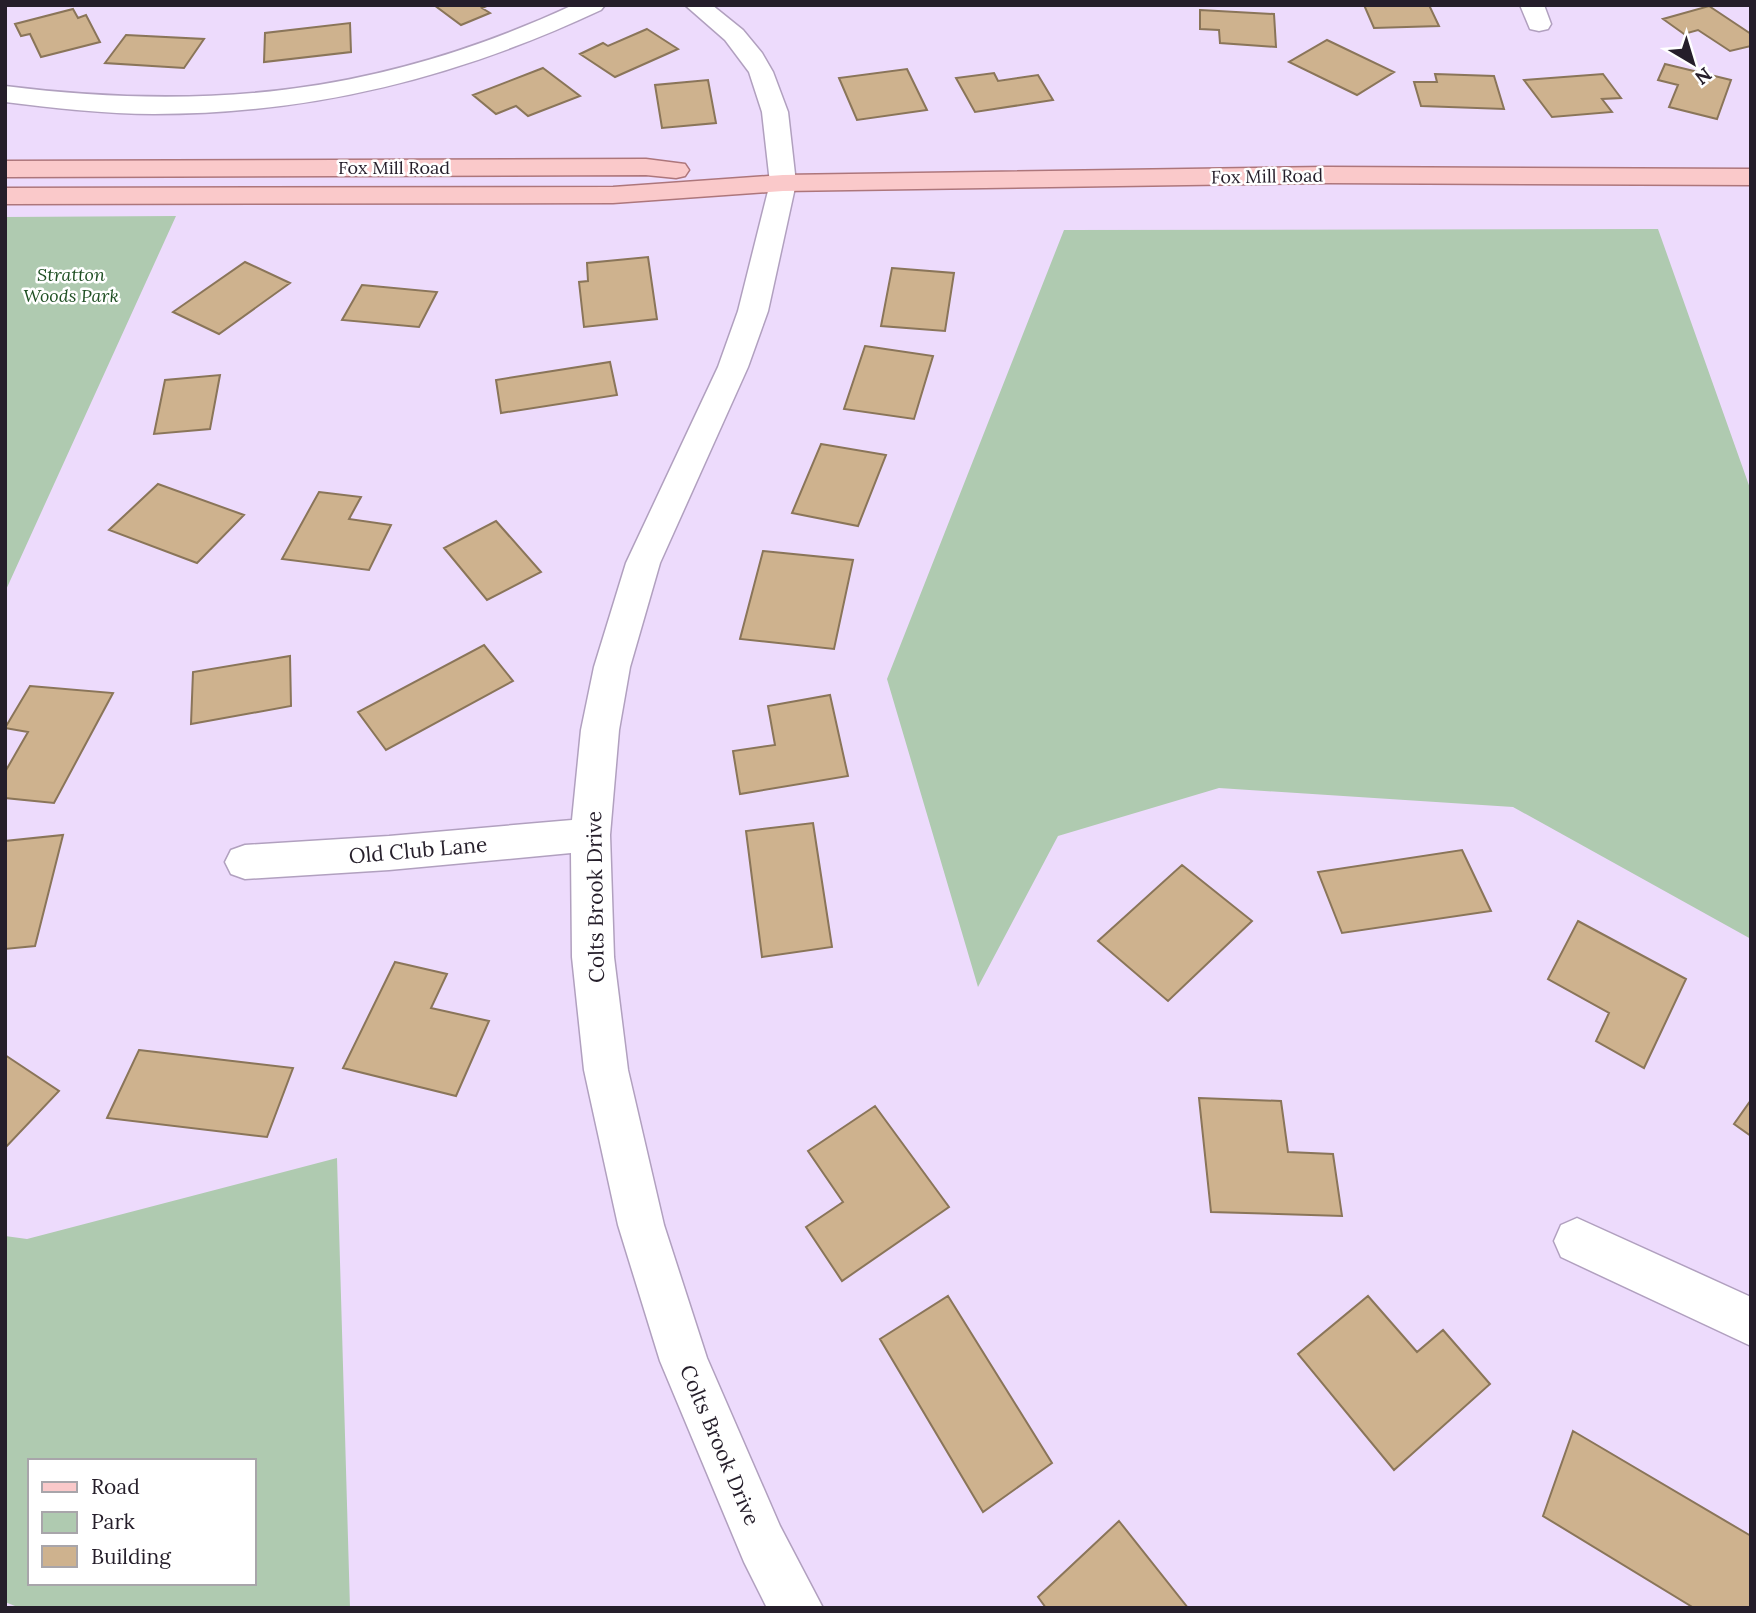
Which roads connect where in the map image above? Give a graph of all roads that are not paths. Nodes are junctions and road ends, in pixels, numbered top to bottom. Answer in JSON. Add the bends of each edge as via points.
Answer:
{"nodes":[{"id":1,"x":593,"y":5,"type":"edge"},
{"id":2,"x":697,"y":5,"type":"edge"},
{"id":3,"x":5,"y":94,"type":"edge"},
{"id":4,"x":5,"y":169,"type":"edge"},
{"id":5,"x":1751,"y":177,"type":"edge"},
{"id":6,"x":783,"y":183,"type":"junction"},
{"id":7,"x":5,"y":196,"type":"edge"},
{"id":8,"x":590,"y":835,"type":"junction"},
{"id":9,"x":245,"y":862,"type":"dead end"},
{"id":10,"x":1577,"y":1241,"type":"dead end"},
{"id":11,"x":1751,"y":1322,"type":"edge"},
{"id":12,"x":796,"y":1608,"type":"edge"}],
"edges":[{"from":1,"to":3,"type":"street","via":[[470,57],[345,89],[196,107],[58,103]]},
{"from":2,"to":6,"type":"street","name":"Colts Brook Drive","via":[[734,35],[761,72],[775,112]]},
{"from":4,"to":6,"type":"main road","name":"Fox Mill Road","via":[[646,167]]},
{"from":5,"to":6,"type":"main road","name":"Fox Mill Road","via":[[1378,175]]},
{"from":6,"to":7,"type":"main road","name":"Fox Mill Road","via":[[613,195]]},
{"from":6,"to":8,"type":"street","name":"Colts Brook Drive","via":[[753,311],[733,367],[643,563],[612,667],[600,730]]},
{"from":8,"to":9,"type":"street","name":"Old Club Lane"},
{"from":8,"to":12,"type":"street","name":"Colts Brook Drive","via":[[593,957],[606,1070],[640,1225],[684,1361],[762,1544]]},
{"from":10,"to":11,"type":"street"}]}
